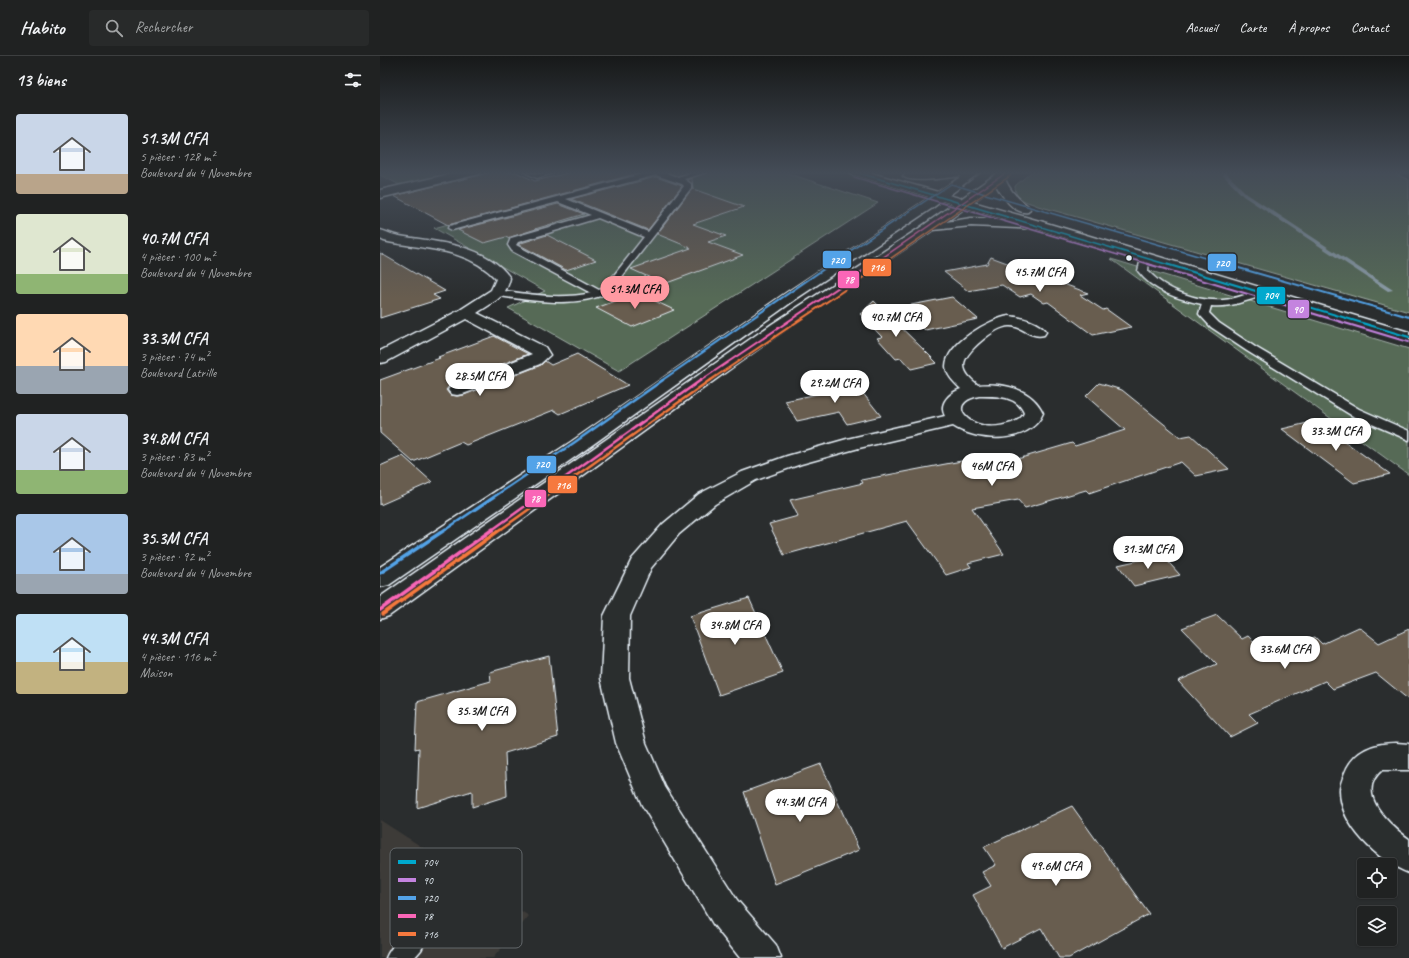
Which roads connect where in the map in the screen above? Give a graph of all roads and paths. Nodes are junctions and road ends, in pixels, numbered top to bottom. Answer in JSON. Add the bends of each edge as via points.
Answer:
{"nodes":[{"id":1,"x":505,"y":214,"type":"edge"},
{"id":2,"x":592,"y":214,"type":"edge"},
{"id":3,"x":666,"y":214,"type":"edge"},
{"id":4,"x":914,"y":214,"type":"edge"},
{"id":5,"x":949,"y":214,"type":"edge"},
{"id":6,"x":1000,"y":214,"type":"edge"},
{"id":7,"x":1041,"y":214,"type":"edge"},
{"id":8,"x":597,"y":216,"type":"junction"},
{"id":9,"x":1038,"y":225,"type":"junction"},
{"id":10,"x":452,"y":228,"type":"dead end"},
{"id":11,"x":928,"y":228,"type":"junction"},
{"id":12,"x":649,"y":236,"type":"junction"},
{"id":13,"x":383,"y":238,"type":"edge"},
{"id":14,"x":1145,"y":258,"type":"junction"},
{"id":15,"x":497,"y":293,"type":"junction"},
{"id":16,"x":1262,"y":293,"type":"junction"},
{"id":17,"x":600,"y":294,"type":"junction"},
{"id":18,"x":1207,"y":303,"type":"junction"},
{"id":19,"x":466,"y":313,"type":"junction"},
{"id":20,"x":1409,"y":322,"type":"edge"},
{"id":21,"x":1038,"y":332,"type":"dead end"},
{"id":22,"x":1409,"y":337,"type":"edge"},
{"id":23,"x":380,"y":358,"type":"edge"},
{"id":24,"x":457,"y":390,"type":"dead end"},
{"id":25,"x":973,"y":391,"type":"junction"},
{"id":26,"x":956,"y":419,"type":"junction"},
{"id":27,"x":1409,"y":436,"type":"edge"},
{"id":28,"x":380,"y":579,"type":"edge"},
{"id":29,"x":380,"y":610,"type":"edge"},
{"id":30,"x":1409,"y":757,"type":"edge"},
{"id":31,"x":1409,"y":857,"type":"edge"},
{"id":32,"x":763,"y":958,"type":"edge"}],
"edges":[{"from":1,"to":10,"type":"lane"},
{"from":2,"to":8,"type":"lane"},
{"from":3,"to":12,"type":"lane"},
{"from":4,"to":28,"type":"main road"},
{"from":5,"to":11,"type":"main road"},
{"from":6,"to":9,"type":"main road"},
{"from":7,"to":20,"type":"main road"},
{"from":8,"to":12,"type":"lane"},
{"from":8,"to":17,"type":"lane","via":[[514,240],[512,245],[515,249]]},
{"from":9,"to":11,"type":"main road","via":[[971,222]]},
{"from":9,"to":14,"type":"main road"},
{"from":11,"to":29,"type":"main road","via":[[688,389]]},
{"from":12,"to":17,"type":"lane","via":[[607,290]]},
{"from":13,"to":15,"type":"main road","via":[[436,246],[479,259],[498,271],[503,278]]},
{"from":14,"to":16,"type":"main road"},
{"from":14,"to":18,"type":"lane","via":[[1143,271],[1157,284]]},
{"from":15,"to":17,"type":"lane","via":[[576,300]]},
{"from":15,"to":19,"type":"main road"},
{"from":16,"to":18,"type":"lane","via":[[1223,303]]},
{"from":16,"to":22,"type":"main road"},
{"from":18,"to":27,"type":"lane","via":[[1204,314],[1215,325],[1251,349],[1355,412]]},
{"from":19,"to":23,"type":"main road"},
{"from":19,"to":24,"type":"main road","via":[[539,351],[540,355],[534,360]]},
{"from":21,"to":25,"type":"main road","via":[[1010,321],[999,323],[984,331],[970,343],[959,355],[954,366],[959,377]]},
{"from":25,"to":26,"type":"main road","via":[[953,402],[952,411]]},
{"from":25,"to":26,"type":"main road","via":[[1003,390],[1017,395],[1027,401],[1033,409],[1032,418],[1025,425],[997,432],[980,431]]},
{"from":26,"to":32,"type":"main road","via":[[794,460],[749,476],[707,499],[671,529],[640,565],[617,616],[615,678],[631,743],[653,795],[725,912]]},
{"from":30,"to":31,"type":"main road","via":[[1397,755],[1375,759],[1361,771],[1356,789],[1362,811],[1378,834]]}]}
